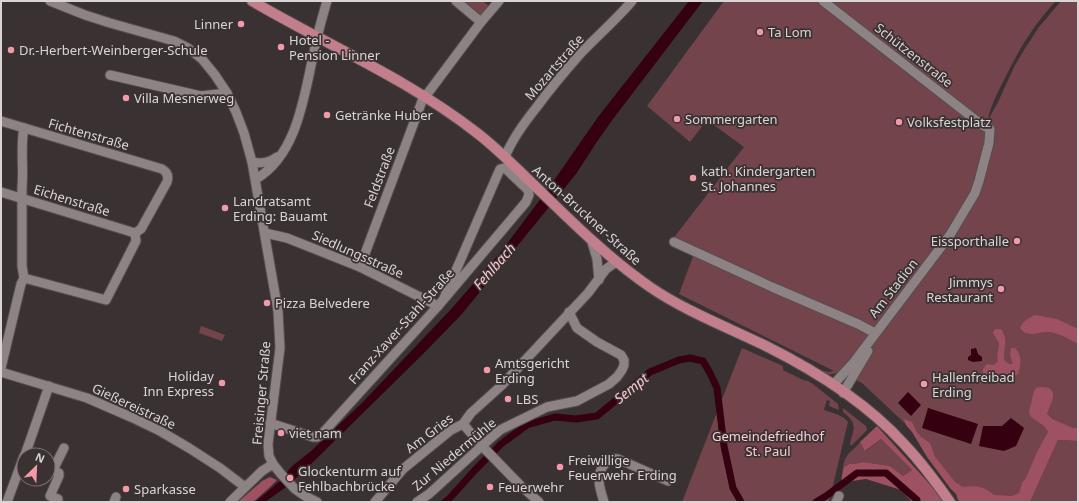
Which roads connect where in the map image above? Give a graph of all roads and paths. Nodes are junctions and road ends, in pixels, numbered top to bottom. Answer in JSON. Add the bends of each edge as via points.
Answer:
{"nodes":[{"id":1,"x":50,"y":1,"type":"edge"},
{"id":2,"x":252,"y":1,"type":"edge"},
{"id":3,"x":327,"y":1,"type":"edge"},
{"id":4,"x":456,"y":1,"type":"edge"},
{"id":5,"x":632,"y":1,"type":"edge"},
{"id":6,"x":823,"y":1,"type":"edge"},
{"id":7,"x":494,"y":3,"type":"edge"},
{"id":8,"x":481,"y":22,"type":"junction"},
{"id":9,"x":317,"y":37,"type":"junction"},
{"id":10,"x":110,"y":75,"type":"dead end"},
{"id":11,"x":227,"y":93,"type":"junction"},
{"id":12,"x":425,"y":96,"type":"junction"},
{"id":13,"x":1,"y":121,"type":"edge"},
{"id":14,"x":24,"y":128,"type":"junction"},
{"id":15,"x":990,"y":129,"type":"joint"},
{"id":16,"x":280,"y":155,"type":"junction"},
{"id":17,"x":505,"y":157,"type":"junction"},
{"id":18,"x":252,"y":162,"type":"junction"},
{"id":19,"x":256,"y":179,"type":"junction"},
{"id":20,"x":531,"y":188,"type":"junction"},
{"id":21,"x":1,"y":192,"type":"edge"},
{"id":22,"x":23,"y":198,"type":"junction"},
{"id":23,"x":135,"y":233,"type":"junction"},
{"id":24,"x":265,"y":233,"type":"junction"},
{"id":25,"x":591,"y":238,"type":"junction"},
{"id":26,"x":674,"y":242,"type":"dead end"},
{"id":27,"x":616,"y":262,"type":"junction"},
{"id":28,"x":360,"y":267,"type":"junction"},
{"id":29,"x":24,"y":278,"type":"junction"},
{"id":30,"x":598,"y":280,"type":"junction"},
{"id":31,"x":444,"y":298,"type":"junction"},
{"id":32,"x":438,"y":306,"type":"junction"},
{"id":33,"x":569,"y":312,"type":"junction"},
{"id":34,"x":875,"y":333,"type":"junction"},
{"id":35,"x":1,"y":368,"type":"edge"},
{"id":36,"x":1,"y":372,"type":"edge"},
{"id":37,"x":851,"y":379,"type":"junction"},
{"id":38,"x":833,"y":385,"type":"junction"},
{"id":39,"x":49,"y":386,"type":"junction"},
{"id":40,"x":844,"y":393,"type":"junction"},
{"id":41,"x":858,"y":403,"type":"junction"},
{"id":42,"x":270,"y":423,"type":"junction"},
{"id":43,"x":463,"y":424,"type":"junction"},
{"id":44,"x":27,"y":447,"type":"edge"},
{"id":45,"x":483,"y":447,"type":"junction"},
{"id":46,"x":64,"y":448,"type":"dead end"},
{"id":47,"x":273,"y":464,"type":"junction"},
{"id":48,"x":16,"y":478,"type":"edge"},
{"id":49,"x":668,"y":481,"type":"dead end"},
{"id":50,"x":245,"y":487,"type":"junction"},
{"id":51,"x":60,"y":501,"type":"edge"},
{"id":52,"x":7,"y":502,"type":"edge"},
{"id":53,"x":230,"y":502,"type":"edge"},
{"id":54,"x":317,"y":502,"type":"edge"},
{"id":55,"x":375,"y":502,"type":"edge"},
{"id":56,"x":417,"y":502,"type":"edge"},
{"id":57,"x":540,"y":502,"type":"edge"},
{"id":58,"x":604,"y":502,"type":"edge"},
{"id":59,"x":950,"y":502,"type":"edge"}],
"edges":[{"from":1,"to":11,"type":"street","name":"Freisinger Straße","via":[[85,15],[174,41],[188,48],[202,59]]},
{"from":2,"to":9,"type":"main road","name":"Anton-Bruckner-Straße"},
{"from":3,"to":9,"type":"street"},
{"from":4,"to":8,"type":"street"},
{"from":5,"to":17,"type":"street","name":"Mozartstraße","via":[[552,86],[508,148]]},
{"from":6,"to":15,"type":"street","name":"Schützenstraße"},
{"from":7,"to":8,"type":"street","name":"Feldstraße"},
{"from":8,"to":12,"type":"street","name":"Feldstraße"},
{"from":9,"to":12,"type":"main road","name":"Anton-Bruckner-Straße"},
{"from":9,"to":16,"type":"street","via":[[302,107],[289,142]]},
{"from":10,"to":11,"type":"street","via":[[201,96]]},
{"from":11,"to":18,"type":"street","name":"Freisinger Straße","via":[[244,133]]},
{"from":12,"to":17,"type":"main road","name":"Anton-Bruckner-Straße"},
{"from":12,"to":28,"type":"street","name":"Feldstraße"},
{"from":13,"to":14,"type":"street","name":"Fichtenstraße"},
{"from":14,"to":22,"type":"street"},
{"from":14,"to":23,"type":"street","name":"Fichtenstraße","via":[[165,171],[168,174],[167,182],[141,229]]},
{"from":15,"to":34,"type":"street","name":"Am Stadion","via":[[980,182],[975,193],[950,235]]},
{"from":16,"to":18,"type":"street","via":[[264,163]]},
{"from":16,"to":19,"type":"street","via":[[266,173]]},
{"from":17,"to":20,"type":"main road","name":"Anton-Bruckner-Straße"},
{"from":18,"to":19,"type":"street","name":"Freisinger Straße"},
{"from":19,"to":24,"type":"street","name":"Freisinger Straße"},
{"from":20,"to":25,"type":"main road","name":"Anton-Bruckner-Straße"},
{"from":20,"to":31,"type":"street","name":"Franz-Xaver-Stahl-Straße","via":[[526,202]]},
{"from":20,"to":31,"type":"street","via":[[504,168],[500,169]]},
{"from":21,"to":22,"type":"street","name":"Eichenstraße"},
{"from":22,"to":23,"type":"street","name":"Eichenstraße"},
{"from":22,"to":29,"type":"street"},
{"from":23,"to":29,"type":"street","via":[[136,241],[106,300]]},
{"from":24,"to":28,"type":"street","name":"Siedlungsstraße","via":[[287,238]]},
{"from":24,"to":42,"type":"street","name":"Freisinger Straße","via":[[278,311],[280,348]]},
{"from":25,"to":27,"type":"main road","name":"Anton-Bruckner-Straße"},
{"from":25,"to":30,"type":"street","via":[[597,259]]},
{"from":26,"to":34,"type":"street","name":"Am Stadion"},
{"from":27,"to":30,"type":"street","name":"Am Gries","via":[[606,269]]},
{"from":27,"to":38,"type":"main road","name":"Anton-Bruckner-Straße","via":[[671,300],[795,362]]},
{"from":28,"to":32,"type":"street","name":"Siedlungsstraße"},
{"from":29,"to":35,"type":"street"},
{"from":30,"to":33,"type":"street","name":"Am Gries"},
{"from":31,"to":32,"type":"street","name":"Franz-Xaver-Stahl-Straße"},
{"from":32,"to":42,"type":"street","name":"Franz-Xaver-Stahl-Straße","via":[[319,436],[313,437]]},
{"from":33,"to":43,"type":"street","name":"Am Gries"},
{"from":33,"to":45,"type":"street","name":"Zur Niedermühle","via":[[577,328],[621,355],[624,360],[622,370],[609,384],[577,401],[547,407],[500,430]]},
{"from":34,"to":37,"type":"street","name":"Am Stadion","via":[[867,353]]},
{"from":34,"to":38,"type":"street","name":"Am Stadion"},
{"from":36,"to":39,"type":"street","name":"Gießereistraße"},
{"from":37,"to":40,"type":"street","name":"Am Stadion"},
{"from":37,"to":41,"type":"street","via":[[853,395]]},
{"from":38,"to":40,"type":"main road","name":"Anton-Bruckner-Straße"},
{"from":39,"to":44,"type":"street"},
{"from":39,"to":50,"type":"street","name":"Gießereistraße","via":[[86,398],[154,428],[220,468]]},
{"from":40,"to":41,"type":"main road","name":"Anton-Bruckner-Straße"},
{"from":41,"to":59,"type":"main road","name":"Anton-Bruckner-Straße","via":[[905,444]]},
{"from":42,"to":47,"type":"street","name":"Freisinger Straße","via":[[268,444]]},
{"from":43,"to":45,"type":"street"},
{"from":43,"to":55,"type":"street","name":"Am Gries","via":[[451,430],[406,467]]},
{"from":45,"to":56,"type":"street","name":"Zur Niedermühle"},
{"from":45,"to":57,"type":"street"},
{"from":46,"to":51,"type":"street","via":[[53,470],[59,473],[59,476],[50,496]]},
{"from":47,"to":50,"type":"street"},
{"from":47,"to":54,"type":"street","name":"Freisinger Straße","via":[[295,489]]},
{"from":48,"to":52,"type":"street"},
{"from":49,"to":58,"type":"street","via":[[612,458],[598,475]]},
{"from":50,"to":53,"type":"street"}]}
